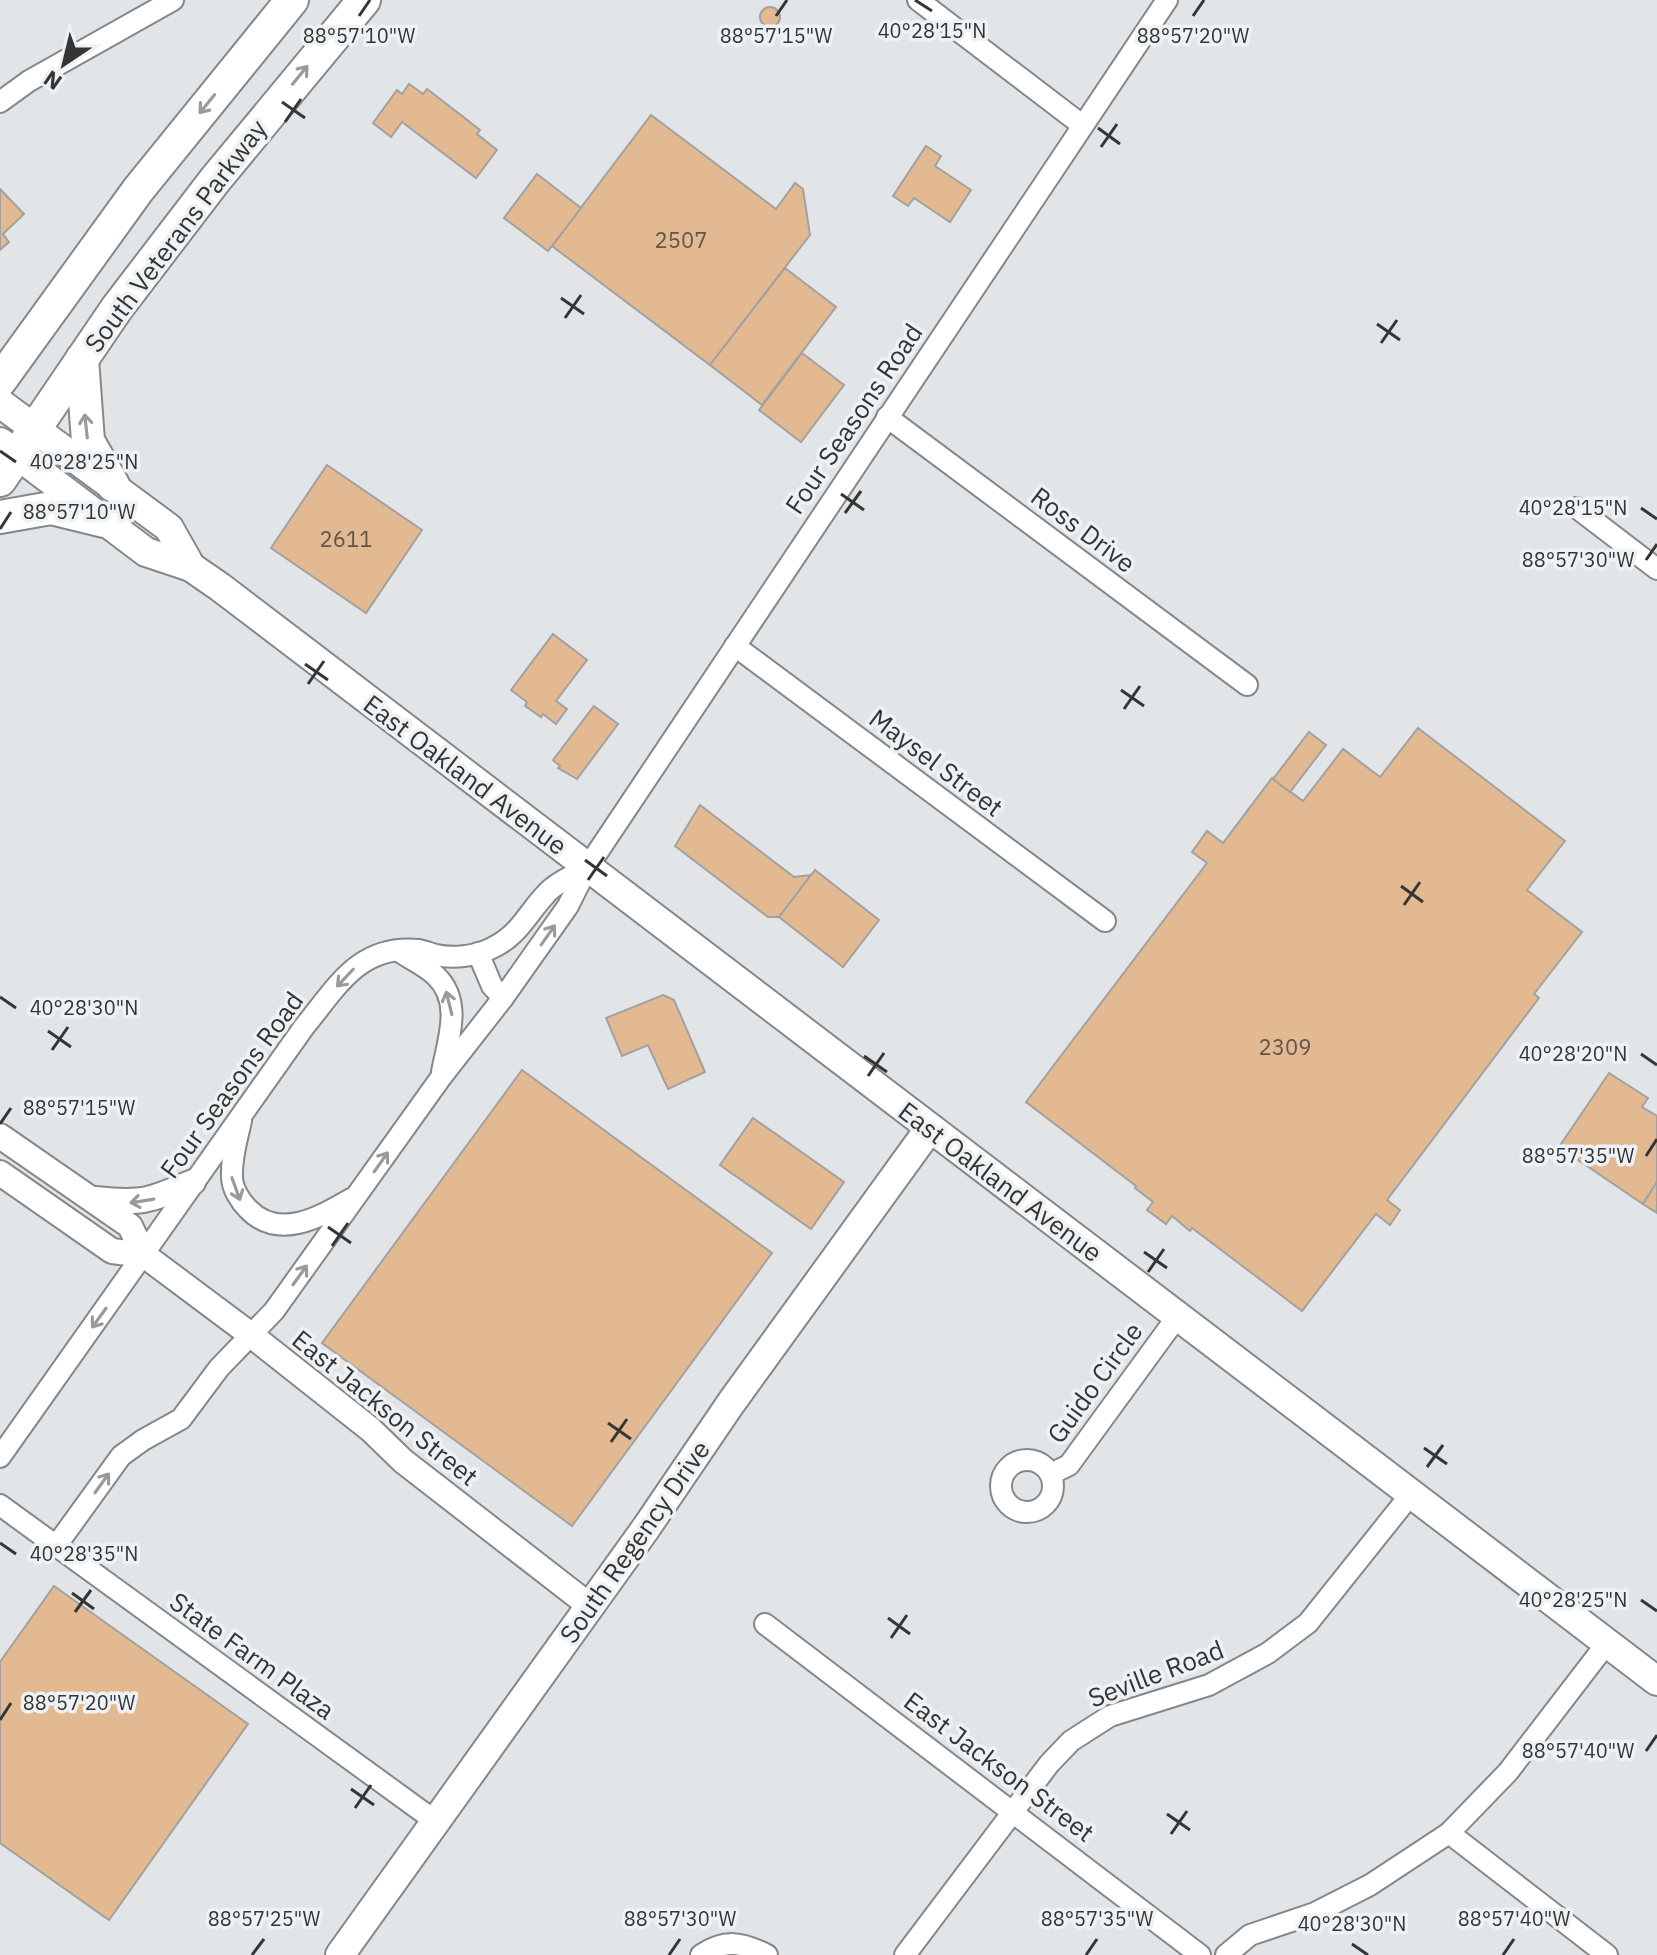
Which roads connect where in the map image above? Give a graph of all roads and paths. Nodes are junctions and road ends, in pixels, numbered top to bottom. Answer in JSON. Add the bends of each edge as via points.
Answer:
{"nodes":[{"id":1,"x":173,"y":0,"type":"edge"},
{"id":2,"x":292,"y":0,"type":"edge"},
{"id":3,"x":364,"y":0,"type":"edge"},
{"id":4,"x":918,"y":0,"type":"edge"},
{"id":5,"x":1167,"y":0,"type":"edge"},
{"id":6,"x":0,"y":102,"type":"edge"},
{"id":7,"x":1082,"y":125,"type":"junction"},
{"id":8,"x":36,"y":328,"type":"junction"},
{"id":9,"x":0,"y":340,"type":"edge"},
{"id":10,"x":82,"y":359,"type":"junction"},
{"id":11,"x":0,"y":381,"type":"edge"},
{"id":12,"x":0,"y":403,"type":"edge"},
{"id":13,"x":887,"y":417,"type":"junction"},
{"id":14,"x":13,"y":451,"type":"edge"},
{"id":15,"x":113,"y":485,"type":"junction"},
{"id":16,"x":1577,"y":508,"type":"dead end"},
{"id":17,"x":0,"y":517,"type":"edge"},
{"id":18,"x":104,"y":521,"type":"junction"},
{"id":19,"x":191,"y":567,"type":"junction"},
{"id":20,"x":1657,"y":569,"type":"edge"},
{"id":21,"x":735,"y":646,"type":"junction"},
{"id":22,"x":1247,"y":685,"type":"dead end"},
{"id":23,"x":587,"y":868,"type":"junction"},
{"id":24,"x":1105,"y":921,"type":"dead end"},
{"id":25,"x":399,"y":951,"type":"junction"},
{"id":26,"x":478,"y":953,"type":"junction"},
{"id":27,"x":503,"y":998,"type":"junction"},
{"id":28,"x":442,"y":1076,"type":"junction"},
{"id":29,"x":243,"y":1113,"type":"junction"},
{"id":30,"x":930,"y":1128,"type":"junction"},
{"id":31,"x":0,"y":1137,"type":"edge"},
{"id":32,"x":0,"y":1173,"type":"edge"},
{"id":33,"x":193,"y":1182,"type":"junction"},
{"id":34,"x":357,"y":1196,"type":"junction"},
{"id":35,"x":35,"y":1198,"type":"junction"},
{"id":36,"x":89,"y":1199,"type":"junction"},
{"id":37,"x":144,"y":1255,"type":"junction"},
{"id":38,"x":1177,"y":1317,"type":"junction"},
{"id":39,"x":251,"y":1335,"type":"junction"},
{"id":40,"x":0,"y":1457,"type":"edge"},
{"id":41,"x":1051,"y":1474,"type":"dead end"},
{"id":42,"x":1411,"y":1494,"type":"junction"},
{"id":43,"x":0,"y":1505,"type":"edge"},
{"id":44,"x":56,"y":1546,"type":"junction"},
{"id":45,"x":590,"y":1606,"type":"junction"},
{"id":46,"x":765,"y":1624,"type":"dead end"},
{"id":47,"x":1607,"y":1643,"type":"junction"},
{"id":48,"x":1657,"y":1681,"type":"edge"},
{"id":49,"x":1014,"y":1813,"type":"junction"},
{"id":50,"x":435,"y":1821,"type":"junction"},
{"id":51,"x":1449,"y":1833,"type":"junction"},
{"id":52,"x":340,"y":1955,"type":"edge"},
{"id":53,"x":701,"y":1955,"type":"edge"},
{"id":54,"x":767,"y":1955,"type":"edge"},
{"id":55,"x":905,"y":1955,"type":"edge"},
{"id":56,"x":1200,"y":1955,"type":"edge"},
{"id":57,"x":1226,"y":1955,"type":"edge"},
{"id":58,"x":1607,"y":1955,"type":"edge"}],
"edges":[{"from":1,"to":6,"type":"street"},
{"from":2,"to":8,"type":"highway","name":"South Veterans Parkway","one_way":true,"via":[[138,190]]},
{"from":10,"to":3,"type":"highway","name":"South Veterans Parkway","one_way":true,"via":[[215,180]]},
{"from":4,"to":7,"type":"street"},
{"from":5,"to":7,"type":"street","name":"Four Seasons Road"},
{"from":7,"to":13,"type":"street","name":"Four Seasons Road"},
{"from":8,"to":9,"type":"highway"},
{"from":8,"to":11,"type":"highway","name":"South Veterans Parkway"},
{"from":10,"to":14,"type":"highway","name":"South Veterans Parkway"},
{"from":15,"to":10,"type":"highway","one_way":true,"via":[[88,441]]},
{"from":12,"to":14,"type":"main road","name":"East Oakland Avenue"},
{"from":13,"to":21,"type":"street","name":"Four Seasons Road"},
{"from":13,"to":22,"type":"street","name":"Ross Drive"},
{"from":14,"to":15,"type":"main road","name":"East Oakland Avenue"},
{"from":14,"to":18,"type":"main road","name":"East Oakland Avenue"},
{"from":15,"to":19,"type":"main road","name":"East Oakland Avenue","via":[[169,528]]},
{"from":16,"to":20,"type":"street"},
{"from":17,"to":18,"type":"highway","via":[[51,508]]},
{"from":18,"to":19,"type":"main road","name":"East Oakland Avenue","via":[[146,552]]},
{"from":19,"to":23,"type":"main road","name":"East Oakland Avenue"},
{"from":21,"to":23,"type":"street","name":"Four Seasons Road"},
{"from":21,"to":24,"type":"street","name":"Maysel Street"},
{"from":23,"to":26,"type":"street","name":"Four Seasons Road","via":[[547,891],[506,940]]},
{"from":27,"to":23,"type":"street","name":"Four Seasons Road","one_way":true,"via":[[568,906]]},
{"from":23,"to":30,"type":"main road","name":"East Oakland Avenue"},
{"from":25,"to":26,"type":"street","name":"Four Seasons Road","via":[[438,956]]},
{"from":28,"to":25,"type":"street","one_way":true,"via":[[451,999],[436,976]]},
{"from":25,"to":29,"type":"street","name":"Four Seasons Road","one_way":true,"via":[[372,957],[346,976]]},
{"from":26,"to":27,"type":"street"},
{"from":27,"to":28,"type":"street","name":"Four Seasons Road"},
{"from":34,"to":28,"type":"street","name":"Four Seasons Road","one_way":true},
{"from":29,"to":33,"type":"street","name":"Four Seasons Road"},
{"from":29,"to":34,"type":"street","one_way":true,"via":[[231,1181],[255,1217],[292,1226]]},
{"from":30,"to":38,"type":"main road","name":"East Oakland Avenue"},
{"from":30,"to":45,"type":"main road","name":"South Regency Drive"},
{"from":31,"to":35,"type":"street"},
{"from":31,"to":36,"type":"street","name":"East Jackson Street"},
{"from":32,"to":35,"type":"street","name":"East Jackson Street"},
{"from":33,"to":36,"type":"street","one_way":true,"via":[[145,1202]]},
{"from":33,"to":37,"type":"street","name":"Four Seasons Road"},
{"from":39,"to":34,"type":"street","name":"Four Seasons Road","one_way":true},
{"from":35,"to":37,"type":"street","name":"East Jackson Street","via":[[112,1251]]},
{"from":36,"to":37,"type":"street","name":"East Jackson Street","via":[[130,1226]]},
{"from":37,"to":39,"type":"street","name":"East Jackson Street"},
{"from":37,"to":40,"type":"street","name":"Four Seasons Road","one_way":true},
{"from":38,"to":41,"type":"street","name":"Guido Circle","via":[[1069,1465]]},
{"from":38,"to":42,"type":"main road","name":"East Oakland Avenue"},
{"from":44,"to":39,"type":"street","name":"Four Seasons Road","one_way":true,"via":[[121,1456],[181,1419]]},
{"from":39,"to":45,"type":"street","name":"East Jackson Street"},
{"from":42,"to":47,"type":"main road","name":"East Oakland Avenue"},
{"from":42,"to":49,"type":"street","name":"Seville Road","via":[[1308,1623],[1230,1676],[1110,1716],[1083,1732],[1049,1764]]},
{"from":43,"to":44,"type":"street","name":"State Farm Plaza"},
{"from":44,"to":50,"type":"street","name":"State Farm Plaza"},
{"from":45,"to":50,"type":"main road","name":"South Regency Drive"},
{"from":46,"to":49,"type":"street","name":"East Jackson Street"},
{"from":47,"to":48,"type":"main road","name":"East Oakland Avenue"},
{"from":47,"to":51,"type":"street","via":[[1508,1772]]},
{"from":49,"to":55,"type":"street","name":"Seville Road"},
{"from":49,"to":56,"type":"street","name":"East Jackson Street"},
{"from":50,"to":52,"type":"main road","name":"South Regency Drive"},
{"from":51,"to":57,"type":"street","via":[[1370,1885],[1315,1913],[1250,1935]]},
{"from":51,"to":58,"type":"street"},
{"from":53,"to":54,"type":"street","via":[[717,1945],[747,1945]]}]}
